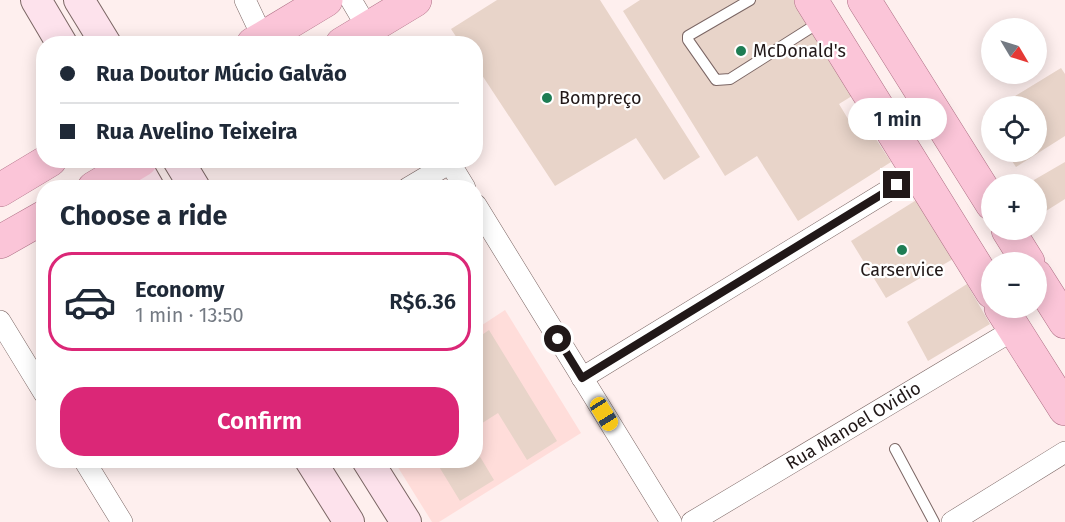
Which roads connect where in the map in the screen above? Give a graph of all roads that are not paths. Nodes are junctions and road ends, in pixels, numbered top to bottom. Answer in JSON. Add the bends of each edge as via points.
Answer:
{"nodes":[{"id":1,"x":36,"y":0,"type":"edge"},
{"id":2,"x":79,"y":0,"type":"edge"},
{"id":3,"x":246,"y":0,"type":"edge"},
{"id":4,"x":326,"y":0,"type":"edge"},
{"id":5,"x":351,"y":0,"type":"edge"},
{"id":6,"x":415,"y":0,"type":"edge"},
{"id":7,"x":750,"y":0,"type":"edge"},
{"id":8,"x":864,"y":0,"type":"edge"},
{"id":9,"x":817,"y":10,"type":"edge"},
{"id":10,"x":57,"y":36,"type":"edge"},
{"id":11,"x":101,"y":36,"type":"edge"},
{"id":12,"x":257,"y":36,"type":"edge"},
{"id":13,"x":266,"y":36,"type":"edge"},
{"id":14,"x":361,"y":36,"type":"edge"},
{"id":15,"x":366,"y":36,"type":"edge"},
{"id":16,"x":37,"y":168,"type":"edge"},
{"id":17,"x":139,"y":168,"type":"edge"},
{"id":18,"x":440,"y":168,"type":"edge"},
{"id":19,"x":916,"y":173,"type":"junction"},
{"id":20,"x":112,"y":180,"type":"edge"},
{"id":21,"x":421,"y":180,"type":"edge"},
{"id":22,"x":981,"y":186,"type":"edge"},
{"id":23,"x":0,"y":190,"type":"edge"},
{"id":24,"x":483,"y":216,"type":"edge"},
{"id":25,"x":36,"y":222,"type":"edge"},
{"id":26,"x":0,"y":242,"type":"edge"},
{"id":27,"x":981,"y":275,"type":"edge"},
{"id":28,"x":1047,"y":293,"type":"edge"},
{"id":29,"x":1008,"y":318,"type":"edge"},
{"id":30,"x":0,"y":321,"type":"edge"},
{"id":31,"x":1065,"y":322,"type":"edge"},
{"id":32,"x":1053,"y":362,"type":"edge"},
{"id":33,"x":582,"y":378,"type":"junction"},
{"id":34,"x":36,"y":380,"type":"edge"},
{"id":35,"x":1065,"y":409,"type":"edge"},
{"id":36,"x":895,"y":449,"type":"dead end"},
{"id":37,"x":1065,"y":452,"type":"edge"},
{"id":38,"x":89,"y":468,"type":"edge"},
{"id":39,"x":315,"y":468,"type":"edge"},
{"id":40,"x":372,"y":468,"type":"edge"},
{"id":41,"x":122,"y":522,"type":"edge"},
{"id":42,"x":349,"y":522,"type":"edge"},
{"id":43,"x":406,"y":522,"type":"edge"},
{"id":44,"x":670,"y":522,"type":"edge"},
{"id":45,"x":692,"y":522,"type":"edge"},
{"id":46,"x":934,"y":522,"type":"edge"},
{"id":47,"x":952,"y":522,"type":"edge"}],
"edges":[{"from":1,"to":10,"type":"main road"},
{"from":2,"to":11,"type":"main road"},
{"from":3,"to":12,"type":"street"},
{"from":4,"to":13,"type":"main road"},
{"from":5,"to":14,"type":"street"},
{"from":6,"to":15,"type":"main road"},
{"from":7,"to":9,"type":"lane","via":[[688,36],[716,80],[730,79]]},
{"from":8,"to":22,"type":"main road"},
{"from":9,"to":19,"type":"main road"},
{"from":16,"to":23,"type":"main road"},
{"from":17,"to":20,"type":"main road"},
{"from":18,"to":21,"type":"street"},
{"from":19,"to":27,"type":"main road"},
{"from":19,"to":33,"type":"street"},
{"from":24,"to":33,"type":"street"},
{"from":25,"to":26,"type":"main road"},
{"from":28,"to":31,"type":"main road"},
{"from":29,"to":32,"type":"main road"},
{"from":29,"to":45,"type":"street","name":"Rua Manoel Ovidio"},
{"from":30,"to":34,"type":"street"},
{"from":32,"to":35,"type":"main road"},
{"from":33,"to":44,"type":"street"},
{"from":36,"to":46,"type":"lane"},
{"from":37,"to":47,"type":"street"},
{"from":38,"to":41,"type":"street"},
{"from":39,"to":42,"type":"main road"},
{"from":40,"to":43,"type":"main road"}]}
